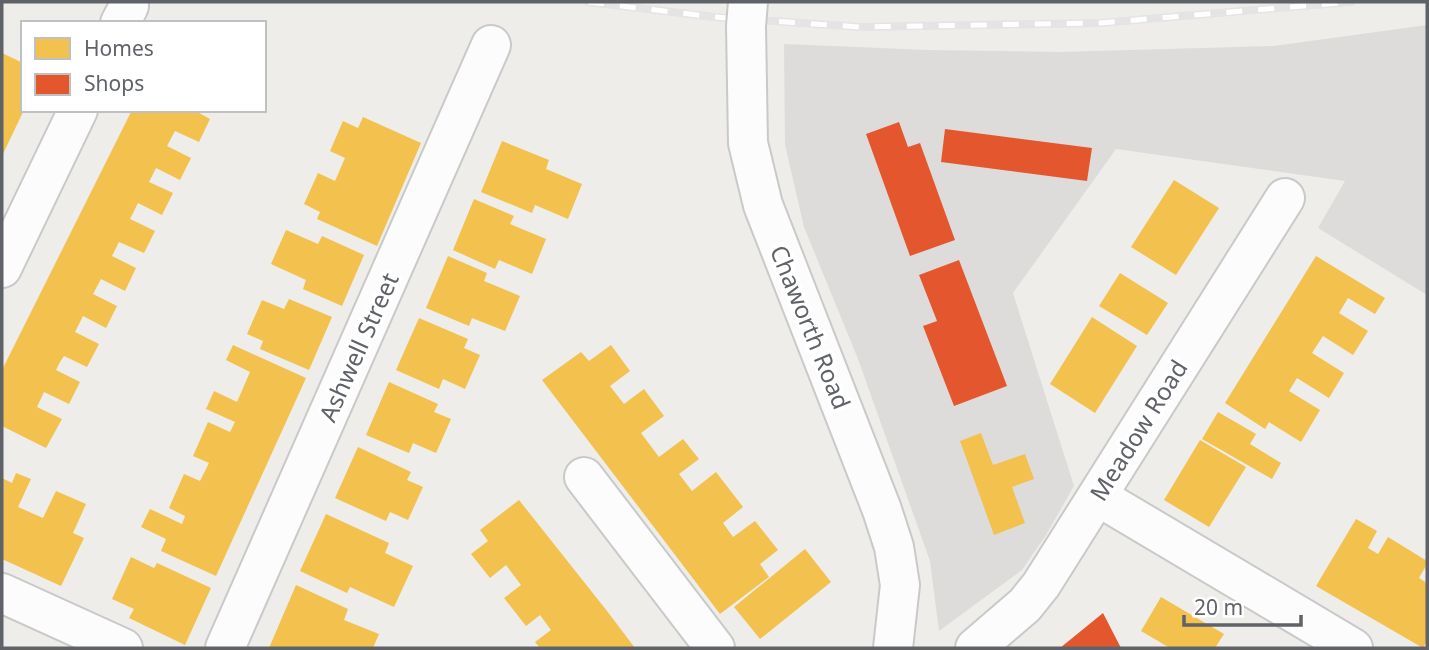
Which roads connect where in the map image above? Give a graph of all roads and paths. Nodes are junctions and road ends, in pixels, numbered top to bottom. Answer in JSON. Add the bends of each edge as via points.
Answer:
{"nodes":[{"id":1,"x":748,"y":2,"type":"edge"},
{"id":2,"x":491,"y":45,"type":"dead end"},
{"id":3,"x":77,"y":112,"type":"edge"},
{"id":4,"x":1285,"y":198,"type":"dead end"},
{"id":5,"x":2,"y":268,"type":"edge"},
{"id":6,"x":584,"y":477,"type":"dead end"},
{"id":7,"x":1097,"y":496,"type":"junction"},
{"id":8,"x":2,"y":593,"type":"edge"},
{"id":9,"x":123,"y":648,"type":"edge"},
{"id":10,"x":225,"y":648,"type":"edge"},
{"id":11,"x":715,"y":648,"type":"edge"},
{"id":12,"x":893,"y":648,"type":"edge"},
{"id":13,"x":975,"y":648,"type":"edge"},
{"id":14,"x":1353,"y":648,"type":"edge"}],
"edges":[{"from":1,"to":12,"type":"street","name":"Chaworth Road","bridge":true,"via":[[750,153],[763,205],[894,547],[900,585]]},
{"from":2,"to":10,"type":"street","name":"Ashwell Street"},
{"from":3,"to":5,"type":"street"},
{"from":4,"to":7,"type":"street","name":"Meadow Road"},
{"from":6,"to":11,"type":"street"},
{"from":7,"to":13,"type":"street","name":"Meadow Road","via":[[1025,605]]},
{"from":7,"to":14,"type":"street"},
{"from":8,"to":9,"type":"street"}]}
